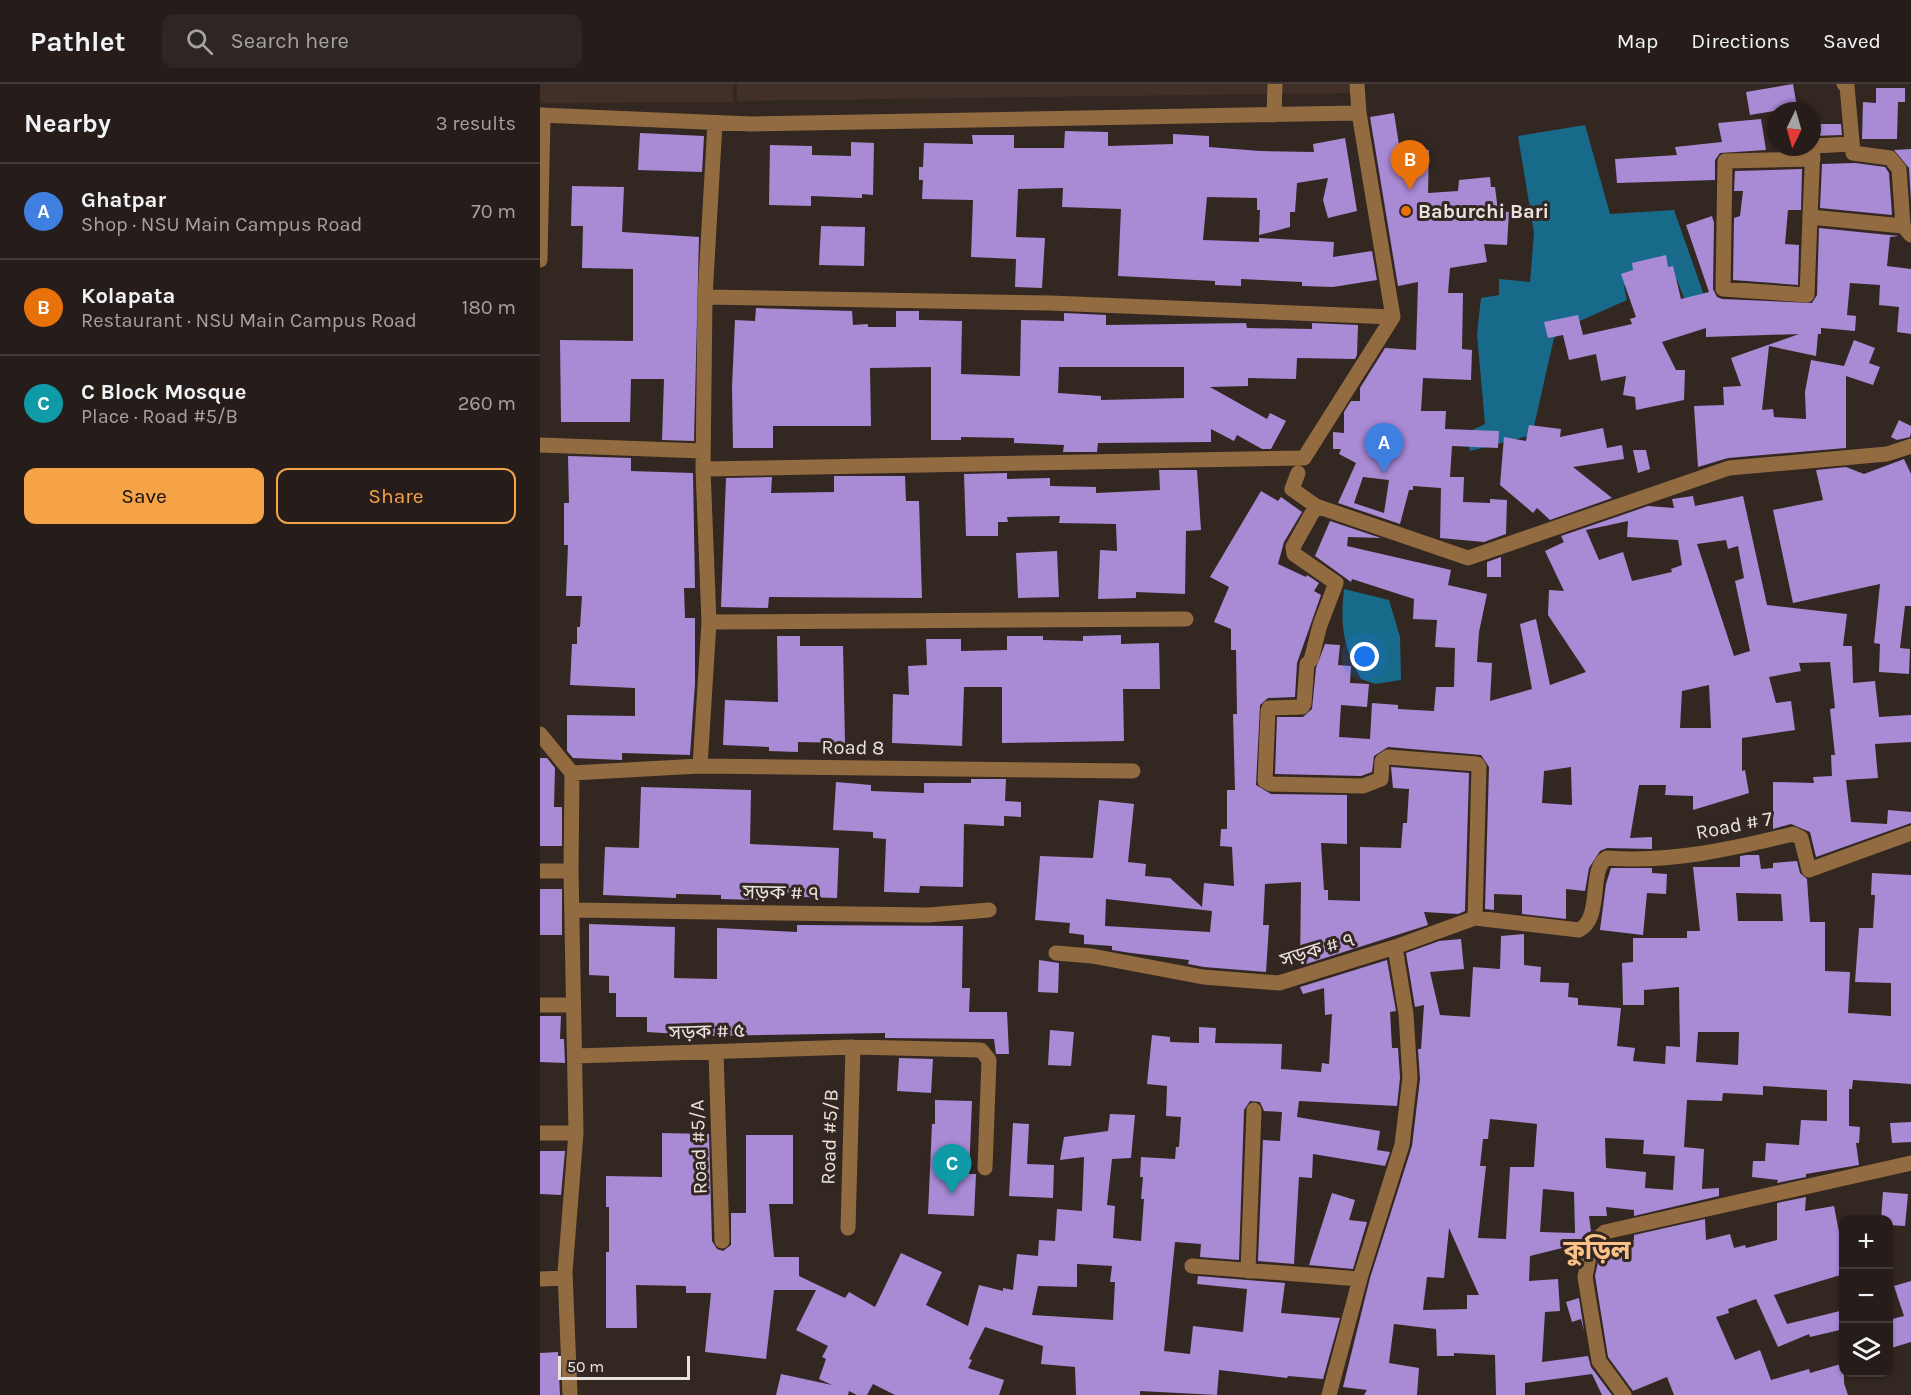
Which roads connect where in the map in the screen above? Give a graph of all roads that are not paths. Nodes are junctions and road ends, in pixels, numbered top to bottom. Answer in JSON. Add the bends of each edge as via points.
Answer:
{"nodes":[{"id":1,"x":1275,"y":84,"type":"edge"},
{"id":2,"x":1357,"y":84,"type":"edge"},
{"id":3,"x":1844,"y":84,"type":"edge"},
{"id":4,"x":1359,"y":112,"type":"junction"},
{"id":5,"x":542,"y":115,"type":"edge"},
{"id":6,"x":1274,"y":115,"type":"junction"},
{"id":7,"x":715,"y":123,"type":"junction"},
{"id":8,"x":1851,"y":144,"type":"junction"},
{"id":9,"x":1813,"y":159,"type":"junction"},
{"id":10,"x":1810,"y":217,"type":"junction"},
{"id":11,"x":1907,"y":230,"type":"edge"},
{"id":12,"x":540,"y":260,"type":"edge"},
{"id":13,"x":705,"y":297,"type":"junction"},
{"id":14,"x":1393,"y":317,"type":"junction"},
{"id":15,"x":540,"y":445,"type":"edge"},
{"id":16,"x":1911,"y":446,"type":"edge"},
{"id":17,"x":703,"y":451,"type":"junction"},
{"id":18,"x":1301,"y":466,"type":"junction"},
{"id":19,"x":703,"y":469,"type":"junction"},
{"id":20,"x":1316,"y":506,"type":"junction"},
{"id":21,"x":1186,"y":619,"type":"dead end"},
{"id":22,"x":709,"y":622,"type":"junction"},
{"id":23,"x":540,"y":734,"type":"edge"},
{"id":24,"x":700,"y":766,"type":"junction"},
{"id":25,"x":1133,"y":771,"type":"dead end"},
{"id":26,"x":572,"y":773,"type":"junction"},
{"id":27,"x":1911,"y":833,"type":"edge"},
{"id":28,"x":571,"y":871,"type":"junction"},
{"id":29,"x":540,"y":872,"type":"edge"},
{"id":30,"x":572,"y":910,"type":"junction"},
{"id":31,"x":989,"y":910,"type":"dead end"},
{"id":32,"x":1474,"y":918,"type":"junction"},
{"id":33,"x":1586,"y":927,"type":"joint"},
{"id":34,"x":1395,"y":947,"type":"junction"},
{"id":35,"x":1056,"y":953,"type":"dead end"},
{"id":36,"x":540,"y":1005,"type":"edge"},
{"id":37,"x":573,"y":1005,"type":"junction"},
{"id":38,"x":846,"y":1047,"type":"junction"},
{"id":39,"x":716,"y":1052,"type":"junction"},
{"id":40,"x":575,"y":1056,"type":"junction"},
{"id":41,"x":1254,"y":1110,"type":"dead end"},
{"id":42,"x":540,"y":1133,"type":"edge"},
{"id":43,"x":576,"y":1133,"type":"junction"},
{"id":44,"x":1911,"y":1163,"type":"edge"},
{"id":45,"x":985,"y":1168,"type":"dead end"},
{"id":46,"x":848,"y":1228,"type":"dead end"},
{"id":47,"x":722,"y":1241,"type":"dead end"},
{"id":48,"x":1191,"y":1266,"type":"dead end"},
{"id":49,"x":1248,"y":1271,"type":"junction"},
{"id":50,"x":565,"y":1278,"type":"junction"},
{"id":51,"x":540,"y":1279,"type":"edge"},
{"id":52,"x":1360,"y":1279,"type":"junction"},
{"id":53,"x":570,"y":1395,"type":"edge"},
{"id":54,"x":1329,"y":1395,"type":"edge"},
{"id":55,"x":1624,"y":1395,"type":"edge"}],
"edges":[{"from":1,"to":6,"type":"street"},
{"from":2,"to":4,"type":"street"},
{"from":3,"to":8,"type":"street","via":[[1848,86]]},
{"from":4,"to":6,"type":"street"},
{"from":4,"to":14,"type":"street"},
{"from":5,"to":7,"type":"street"},
{"from":5,"to":12,"type":"street"},
{"from":6,"to":7,"type":"street"},
{"from":7,"to":13,"type":"street"},
{"from":8,"to":9,"type":"street","via":[[1813,146]]},
{"from":8,"to":11,"type":"street","via":[[1856,156],[1890,158],[1899,170]]},
{"from":9,"to":10,"type":"street"},
{"from":9,"to":10,"type":"street","via":[[1725,161],[1723,289],[1807,295]]},
{"from":10,"to":11,"type":"street"},
{"from":13,"to":14,"type":"street","via":[[1050,303]]},
{"from":13,"to":17,"type":"street"},
{"from":14,"to":18,"type":"street"},
{"from":15,"to":17,"type":"street"},
{"from":16,"to":20,"type":"street","via":[[1887,454],[1729,468],[1468,558]]},
{"from":17,"to":19,"type":"street"},
{"from":18,"to":19,"type":"street"},
{"from":18,"to":20,"type":"street","via":[[1292,489]]},
{"from":19,"to":22,"type":"street"},
{"from":20,"to":32,"type":"street","via":[[1293,547],[1294,554],[1336,584],[1307,664],[1304,704],[1269,708],[1265,781],[1363,786],[1381,779],[1382,761],[1388,757],[1477,764]]},
{"from":21,"to":22,"type":"street"},
{"from":22,"to":24,"type":"street"},
{"from":23,"to":26,"type":"street"},
{"from":24,"to":25,"type":"street","name":"Road 8"},
{"from":24,"to":26,"type":"street","name":"Road 8"},
{"from":26,"to":28,"type":"street"},
{"from":27,"to":33,"type":"street","name":"Road # 7","via":[[1809,870],[1801,838],[1793,834],[1735,849],[1643,861],[1607,858],[1600,865]]},
{"from":28,"to":29,"type":"street"},
{"from":28,"to":30,"type":"street"},
{"from":30,"to":31,"type":"street","name":"সড়ক # ৭","via":[[928,915]]},
{"from":30,"to":37,"type":"street"},
{"from":32,"to":33,"type":"street","name":"সড়ক # ৭","via":[[1579,930]]},
{"from":32,"to":34,"type":"street","name":"সড়ক # ৭"},
{"from":34,"to":35,"type":"street","name":"সড়ক # ৭","via":[[1279,983],[1203,976]]},
{"from":34,"to":52,"type":"street","via":[[1406,1014],[1410,1078],[1402,1145]]},
{"from":36,"to":37,"type":"street"},
{"from":37,"to":40,"type":"street"},
{"from":38,"to":39,"type":"street","name":"সড়ক # ৫"},
{"from":38,"to":45,"type":"street","name":"সড়ক # ৫","via":[[971,1048],[986,1054],[989,1060]]},
{"from":38,"to":46,"type":"street","name":"Road #5/B"},
{"from":39,"to":40,"type":"street","name":"সড়ক # ৫"},
{"from":39,"to":47,"type":"street","name":"Road #5/A"},
{"from":40,"to":43,"type":"street"},
{"from":41,"to":49,"type":"street"},
{"from":42,"to":43,"type":"street"},
{"from":43,"to":50,"type":"street"},
{"from":44,"to":55,"type":"street","via":[[1605,1232],[1592,1243],[1585,1277],[1599,1361]]},
{"from":48,"to":49,"type":"street"},
{"from":49,"to":52,"type":"street"},
{"from":50,"to":51,"type":"street"},
{"from":50,"to":53,"type":"street"},
{"from":52,"to":54,"type":"street"}]}
